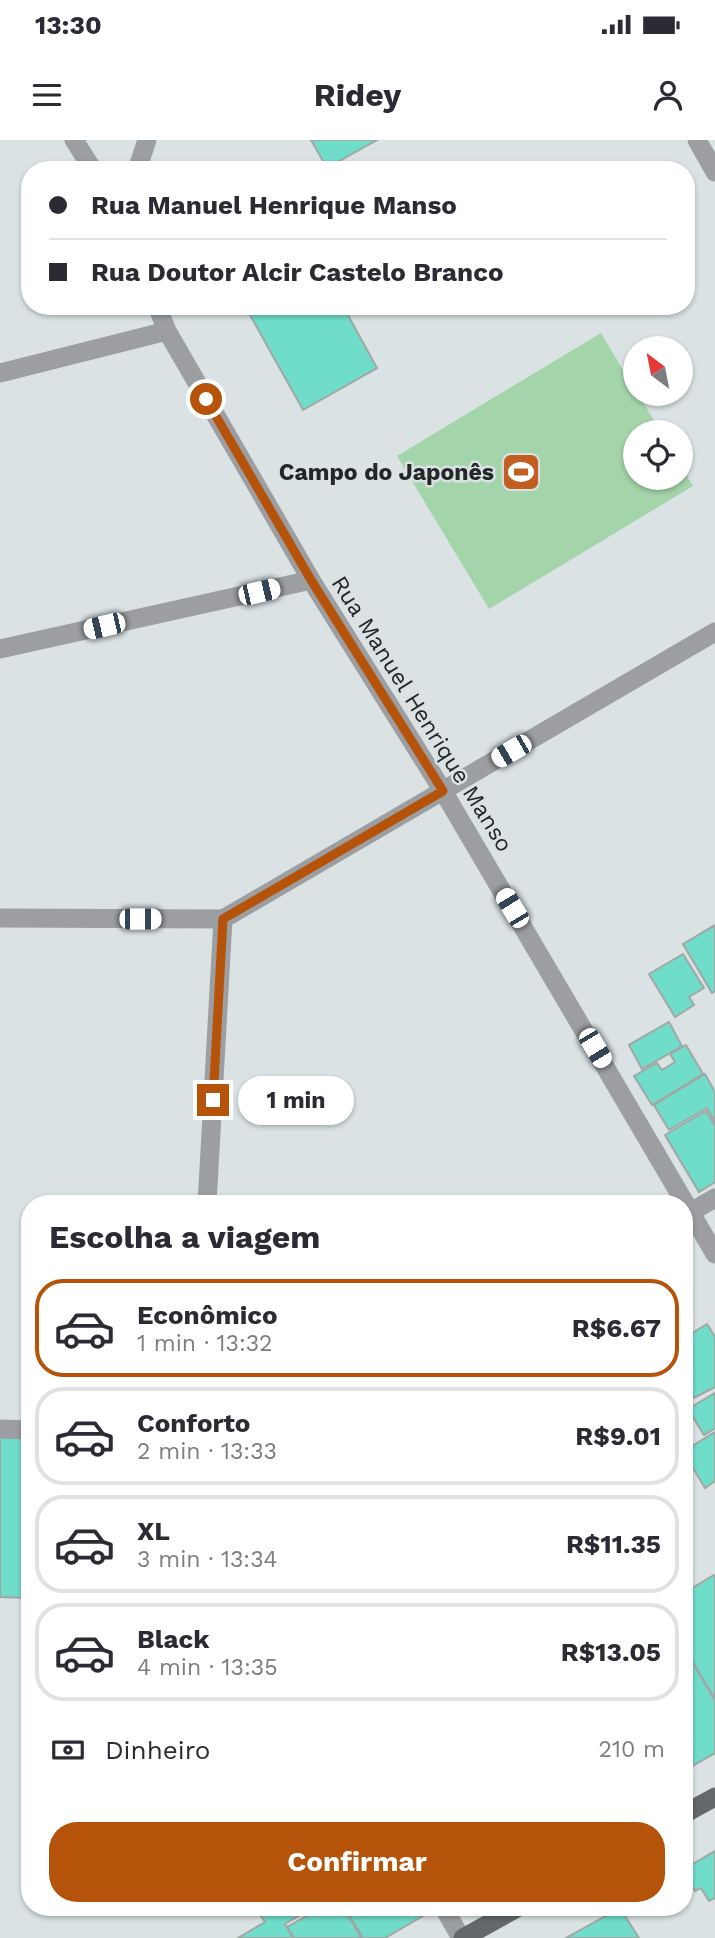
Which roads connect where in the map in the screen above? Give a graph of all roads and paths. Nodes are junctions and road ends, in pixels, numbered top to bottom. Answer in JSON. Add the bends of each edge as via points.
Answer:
{"nodes":[{"id":1,"x":74,"y":140,"type":"edge"},
{"id":2,"x":147,"y":140,"type":"edge"},
{"id":3,"x":697,"y":140,"type":"edge"},
{"id":4,"x":87,"y":161,"type":"edge"},
{"id":5,"x":140,"y":161,"type":"edge"},
{"id":6,"x":715,"y":172,"type":"edge"},
{"id":7,"x":161,"y":315,"type":"edge"},
{"id":8,"x":167,"y":331,"type":"junction"},
{"id":9,"x":0,"y":373,"type":"edge"},
{"id":10,"x":311,"y":580,"type":"junction"},
{"id":11,"x":715,"y":632,"type":"edge"},
{"id":12,"x":0,"y":649,"type":"edge"},
{"id":13,"x":443,"y":791,"type":"junction"},
{"id":14,"x":0,"y":918,"type":"edge"},
{"id":15,"x":223,"y":919,"type":"junction"},
{"id":16,"x":208,"y":1195,"type":"edge"},
{"id":17,"x":678,"y":1195,"type":"edge"},
{"id":18,"x":715,"y":1198,"type":"edge"},
{"id":19,"x":693,"y":1210,"type":"edge"},
{"id":20,"x":693,"y":1221,"type":"edge"},
{"id":21,"x":715,"y":1254,"type":"edge"},
{"id":22,"x":0,"y":1429,"type":"edge"},
{"id":23,"x":21,"y":1430,"type":"edge"},
{"id":24,"x":715,"y":1797,"type":"edge"},
{"id":25,"x":693,"y":1809,"type":"edge"},
{"id":26,"x":449,"y":1916,"type":"edge"},
{"id":27,"x":502,"y":1916,"type":"edge"},
{"id":28,"x":462,"y":1938,"type":"edge"}],
"edges":[{"from":1,"to":4,"type":"street"},
{"from":2,"to":5,"type":"street"},
{"from":3,"to":6,"type":"street"},
{"from":7,"to":8,"type":"street","name":"Rua Manuel Henrique Manso"},
{"from":8,"to":9,"type":"street"},
{"from":8,"to":10,"type":"street","name":"Rua Manuel Henrique Manso"},
{"from":10,"to":12,"type":"street"},
{"from":10,"to":13,"type":"street","name":"Rua Manuel Henrique Manso"},
{"from":11,"to":13,"type":"street"},
{"from":13,"to":15,"type":"street"},
{"from":13,"to":17,"type":"street","name":"Rua Manuel Henrique Manso"},
{"from":14,"to":15,"type":"street"},
{"from":15,"to":16,"type":"street"},
{"from":18,"to":19,"type":"street"},
{"from":20,"to":21,"type":"street","name":"Rua Manuel Henrique Manso"},
{"from":22,"to":23,"type":"street"},
{"from":24,"to":25,"type":"main road"},
{"from":26,"to":28,"type":"street"},
{"from":27,"to":28,"type":"main road"}]}
